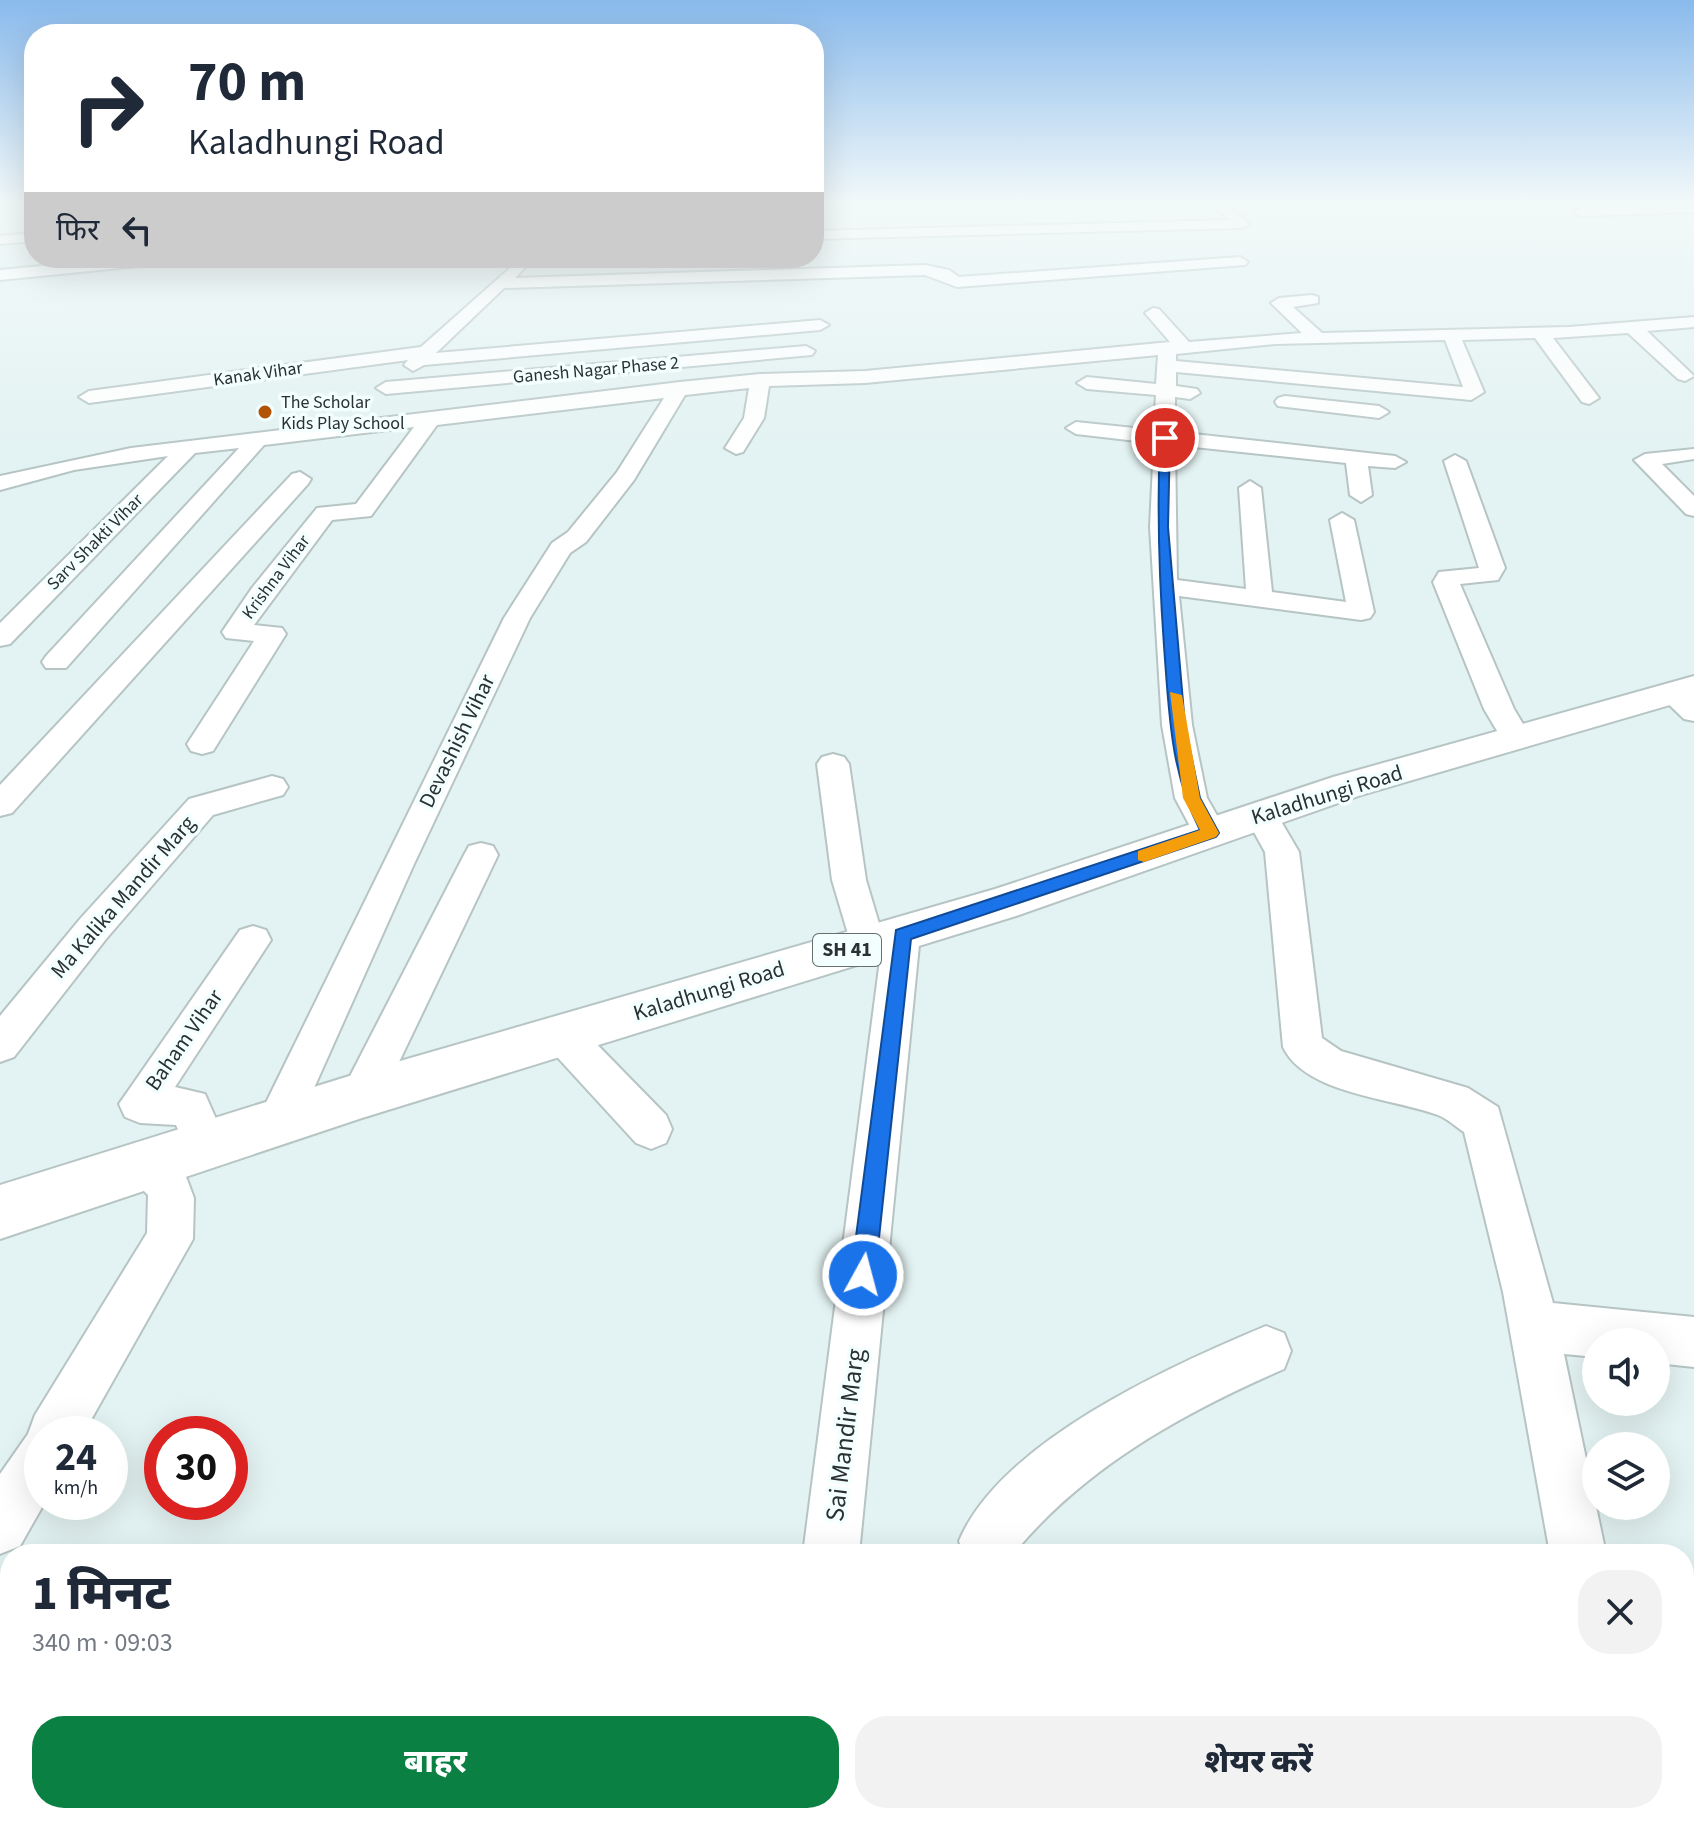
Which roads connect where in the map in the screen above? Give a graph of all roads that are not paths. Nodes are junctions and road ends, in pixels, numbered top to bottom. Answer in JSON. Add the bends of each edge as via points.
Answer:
{"nodes":[{"id":1,"x":494,"y":289,"type":"edge"},
{"id":2,"x":1153,"y":313,"type":"dead end"},
{"id":3,"x":1694,"y":322,"type":"edge"},
{"id":4,"x":820,"y":325,"type":"dead end"},
{"id":5,"x":1633,"y":328,"type":"junction"},
{"id":6,"x":1540,"y":333,"type":"junction"},
{"id":7,"x":1451,"y":334,"type":"junction"},
{"id":8,"x":1341,"y":336,"type":"junction"},
{"id":9,"x":665,"y":338,"type":"junction"},
{"id":10,"x":1314,"y":338,"type":"junction"},
{"id":11,"x":965,"y":349,"type":"dead end"},
{"id":12,"x":806,"y":351,"type":"dead end"},
{"id":13,"x":423,"y":356,"type":"junction"},
{"id":14,"x":1171,"y":362,"type":"junction"},
{"id":15,"x":983,"y":364,"type":"junction"},
{"id":16,"x":1685,"y":375,"type":"dead end"},
{"id":17,"x":674,"y":376,"type":"junction"},
{"id":18,"x":760,"y":380,"type":"junction"},
{"id":19,"x":1320,"y":381,"type":"junction"},
{"id":20,"x":1087,"y":383,"type":"dead end"},
{"id":21,"x":1212,"y":395,"type":"dead end"},
{"id":22,"x":89,"y":397,"type":"dead end"},
{"id":23,"x":375,"y":398,"type":"junction"},
{"id":24,"x":1589,"y":398,"type":"dead end"},
{"id":25,"x":1257,"y":399,"type":"dead end"},
{"id":26,"x":1379,"y":412,"type":"dead end"},
{"id":27,"x":432,"y":417,"type":"junction"},
{"id":28,"x":340,"y":427,"type":"junction"},
{"id":29,"x":1076,"y":428,"type":"dead end"},
{"id":30,"x":260,"y":437,"type":"junction"},
{"id":31,"x":1165,"y":438,"type":"junction"},
{"id":32,"x":190,"y":446,"type":"junction"},
{"id":33,"x":736,"y":448,"type":"dead end"},
{"id":34,"x":1690,"y":454,"type":"dead end"},
{"id":35,"x":1356,"y":458,"type":"junction"},
{"id":36,"x":1455,"y":461,"type":"dead end"},
{"id":37,"x":1395,"y":462,"type":"dead end"},
{"id":38,"x":300,"y":479,"type":"dead end"},
{"id":39,"x":0,"y":483,"type":"edge"},
{"id":40,"x":1250,"y":488,"type":"dead end"},
{"id":41,"x":1361,"y":495,"type":"dead end"},
{"id":42,"x":1694,"y":509,"type":"edge"},
{"id":43,"x":271,"y":512,"type":"junction"},
{"id":44,"x":325,"y":513,"type":"junction"},
{"id":45,"x":1342,"y":520,"type":"dead end"},
{"id":46,"x":1165,"y":586,"type":"junction"},
{"id":47,"x":1260,"y":597,"type":"junction"},
{"id":48,"x":0,"y":638,"type":"edge"},
{"id":49,"x":56,"y":662,"type":"dead end"},
{"id":50,"x":1687,"y":697,"type":"edge"},
{"id":51,"x":1517,"y":739,"type":"junction"},
{"id":52,"x":202,"y":744,"type":"dead end"},
{"id":53,"x":833,"y":764,"type":"dead end"},
{"id":54,"x":272,"y":787,"type":"dead end"},
{"id":55,"x":0,"y":805,"type":"edge"},
{"id":56,"x":1260,"y":814,"type":"junction"},
{"id":57,"x":1210,"y":833,"type":"junction"},
{"id":58,"x":481,"y":855,"type":"dead end"},
{"id":59,"x":885,"y":939,"type":"junction"},
{"id":60,"x":253,"y":940,"type":"dead end"},
{"id":61,"x":562,"y":1035,"type":"junction"},
{"id":62,"x":0,"y":1045,"type":"edge"},
{"id":63,"x":362,"y":1095,"type":"junction"},
{"id":64,"x":278,"y":1121,"type":"junction"},
{"id":65,"x":651,"y":1129,"type":"dead end"},
{"id":66,"x":206,"y":1146,"type":"junction"},
{"id":67,"x":149,"y":1165,"type":"junction"},
{"id":68,"x":0,"y":1212,"type":"edge"},
{"id":69,"x":1534,"y":1326,"type":"junction"},
{"id":70,"x":1694,"y":1342,"type":"edge"},
{"id":71,"x":1266,"y":1351,"type":"dead end"},
{"id":72,"x":65,"y":1416,"type":"edge"},
{"id":73,"x":24,"y":1485,"type":"edge"},
{"id":74,"x":0,"y":1526,"type":"edge"},
{"id":75,"x":832,"y":1544,"type":"edge"},
{"id":76,"x":989,"y":1544,"type":"edge"},
{"id":77,"x":1576,"y":1544,"type":"edge"}],
"edges":[{"from":1,"to":13,"type":"street"},
{"from":2,"to":14,"type":"street"},
{"from":3,"to":5,"type":"street"},
{"from":4,"to":9,"type":"street","name":"Kanak Vihar"},
{"from":5,"to":6,"type":"street"},
{"from":5,"to":16,"type":"street"},
{"from":6,"to":7,"type":"street"},
{"from":6,"to":24,"type":"street"},
{"from":7,"to":8,"type":"street"},
{"from":7,"to":19,"type":"street","via":[[1471,394]]},
{"from":8,"to":10,"type":"street"},
{"from":8,"to":10,"type":"street","via":[[1313,305],[1279,303]]},
{"from":9,"to":13,"type":"street","name":"Kanak Vihar"},
{"from":9,"to":17,"type":"street"},
{"from":10,"to":14,"type":"street"},
{"from":10,"to":19,"type":"street"},
{"from":11,"to":15,"type":"street"},
{"from":12,"to":17,"type":"street","name":"Ganesh Nagar Phase 2"},
{"from":13,"to":22,"type":"street","name":"Kanak Vihar"},
{"from":13,"to":23,"type":"street"},
{"from":14,"to":15,"type":"street"},
{"from":14,"to":19,"type":"street"},
{"from":14,"to":20,"type":"street"},
{"from":14,"to":21,"type":"street"},
{"from":14,"to":31,"type":"street"},
{"from":15,"to":18,"type":"street","via":[[865,377]]},
{"from":17,"to":18,"type":"street"},
{"from":17,"to":23,"type":"street","name":"Ganesh Nagar Phase 2"},
{"from":17,"to":27,"type":"street"},
{"from":17,"to":64,"type":"street","name":"Devashish Vihar","via":[[626,475],[577,537],[561,548],[517,618]]},
{"from":18,"to":33,"type":"street","via":[[754,418]]},
{"from":23,"to":28,"type":"street"},
{"from":25,"to":26,"type":"street"},
{"from":27,"to":28,"type":"street"},
{"from":27,"to":44,"type":"street","name":"Krishna Vihar","via":[[363,511]]},
{"from":28,"to":30,"type":"street"},
{"from":29,"to":31,"type":"street"},
{"from":30,"to":32,"type":"street"},
{"from":30,"to":49,"type":"street"},
{"from":31,"to":35,"type":"street"},
{"from":31,"to":46,"type":"street"},
{"from":32,"to":39,"type":"street","via":[[73,464]]},
{"from":32,"to":48,"type":"street","name":"Sarv Shakti Vihar"},
{"from":34,"to":42,"type":"street","via":[[1645,460]]},
{"from":35,"to":37,"type":"street"},
{"from":35,"to":41,"type":"street"},
{"from":36,"to":51,"type":"street","via":[[1492,568],[1489,575],[1448,577],[1446,582],[1499,709]]},
{"from":38,"to":43,"type":"street"},
{"from":40,"to":47,"type":"street"},
{"from":43,"to":44,"type":"street"},
{"from":43,"to":55,"type":"street"},
{"from":44,"to":52,"type":"street","name":"Krishna Vihar","via":[[236,632],[272,634]]},
{"from":45,"to":47,"type":"street","via":[[1361,612]]},
{"from":46,"to":47,"type":"street"},
{"from":46,"to":57,"type":"street","via":[[1177,725],[1191,798]]},
{"from":50,"to":51,"type":"main road","name":"Kaladhungi Road","number":"SH 41"},
{"from":51,"to":56,"type":"main road","name":"Kaladhungi Road","number":"SH 41"},
{"from":53,"to":59,"type":"street","via":[[849,880]]},
{"from":54,"to":62,"type":"street","name":"Ma Kalika Mandir Marg","via":[[201,807]]},
{"from":56,"to":57,"type":"main road","name":"Kaladhungi Road","number":"SH 41"},
{"from":56,"to":69,"type":"street","via":[[1282,852],[1303,1047],[1329,1066],[1453,1101],[1483,1121]]},
{"from":57,"to":59,"type":"main road","name":"Kaladhungi Road","number":"SH 41"},
{"from":58,"to":63,"type":"street"},
{"from":59,"to":61,"type":"main road","name":"Kaladhungi Road","number":"SH 41"},
{"from":59,"to":75,"type":"street","name":"Sai Mandir Marg"},
{"from":60,"to":66,"type":"street","name":"Baham Vihar","via":[[140,1104],[190,1107]]},
{"from":61,"to":63,"type":"main road","name":"Kaladhungi Road","number":"SH 41"},
{"from":61,"to":65,"type":"street"},
{"from":63,"to":64,"type":"main road","name":"Kaladhungi Road","number":"SH 41"},
{"from":64,"to":66,"type":"main road","name":"Kaladhungi Road","number":"SH 41"},
{"from":66,"to":67,"type":"main road","name":"Kaladhungi Road","number":"SH 41"},
{"from":67,"to":68,"type":"main road","name":"Kaladhungi Road","number":"SH 41"},
{"from":67,"to":72,"type":"street","via":[[165,1178],[173,1203],[170,1239]]},
{"from":69,"to":70,"type":"street"},
{"from":69,"to":77,"type":"street"},
{"from":71,"to":76,"type":"street","via":[[1192,1382],[1096,1441],[1036,1487]]},
{"from":73,"to":74,"type":"street"}]}
